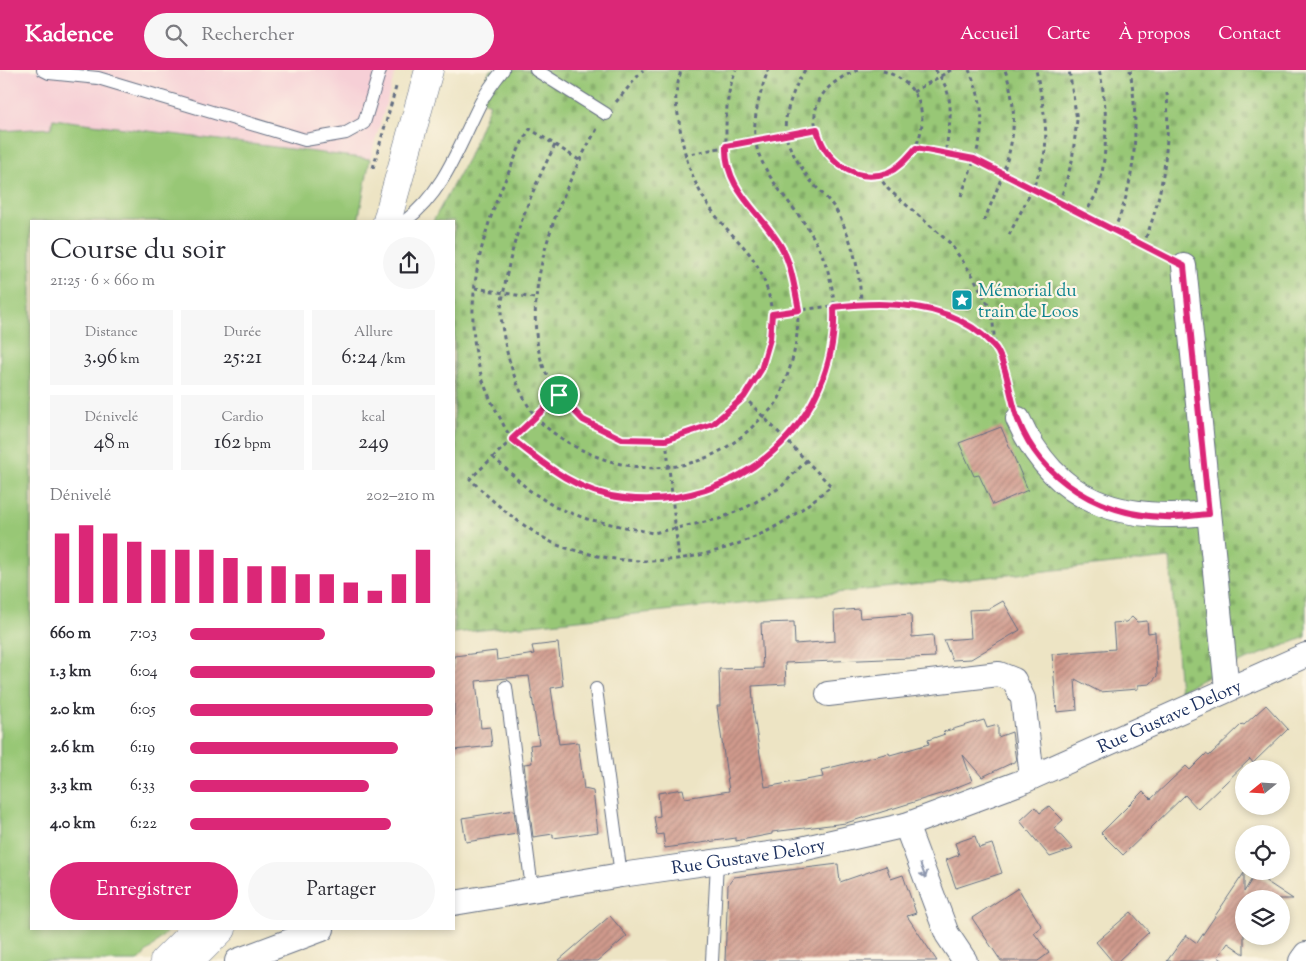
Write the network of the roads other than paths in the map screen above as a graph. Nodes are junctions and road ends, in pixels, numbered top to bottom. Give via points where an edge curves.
1 (43, 70) edge
2 (380, 70) edge
3 (429, 70) edge
4 (503, 70) edge
5 (536, 70) edge
6 (606, 114) road end
7 (387, 220) edge
8 (406, 220) edge
9 (1184, 266) road end
10 (1018, 419) road end
11 (1209, 514) junction
12 (1306, 655) edge
13 (506, 687) dead end
14 (596, 689) dead end
15 (1227, 689) junction
16 (828, 694) dead end
17 (1032, 777) junction
18 (906, 826) junction
19 (716, 862) junction
20 (622, 875) junction
21 (532, 889) junction
22 (455, 903) edge
23 (195, 930) edge
24 (221, 930) edge
25 (319, 930) edge
26 (1306, 954) edge
27 (164, 961) edge
28 (190, 961) edge
29 (237, 961) edge
30 (712, 961) edge
31 (964, 961) edge
32 (1301, 961) edge

1 - 2 lane via 98,78 305,140 346,133 364,123
3 - 7 street
4 - 8 lane via 482,100 451,167 429,199
5 - 6 lane
9 - 11 street
10 - 11 street via 1042,462 1084,497 1148,516
11 - 15 street
12 - 15 street, Rue Gustave Delory
13 - 21 lane
14 - 20 lane
15 - 17 street, Rue Gustave Delory
16 - 17 street via 999,674 1014,680 1023,699
17 - 18 street, Rue Gustave Delory
18 - 19 street, Rue Gustave Delory via 823,846
18 -> 31 street via 947,934
19 - 20 street, Rue Gustave Delory
19 - 30 lane
20 - 21 street, Rue Gustave Delory
21 - 22 street, Rue Gustave Delory
23 - 27 street
24 - 28 street
25 - 29 street
26 - 32 street

